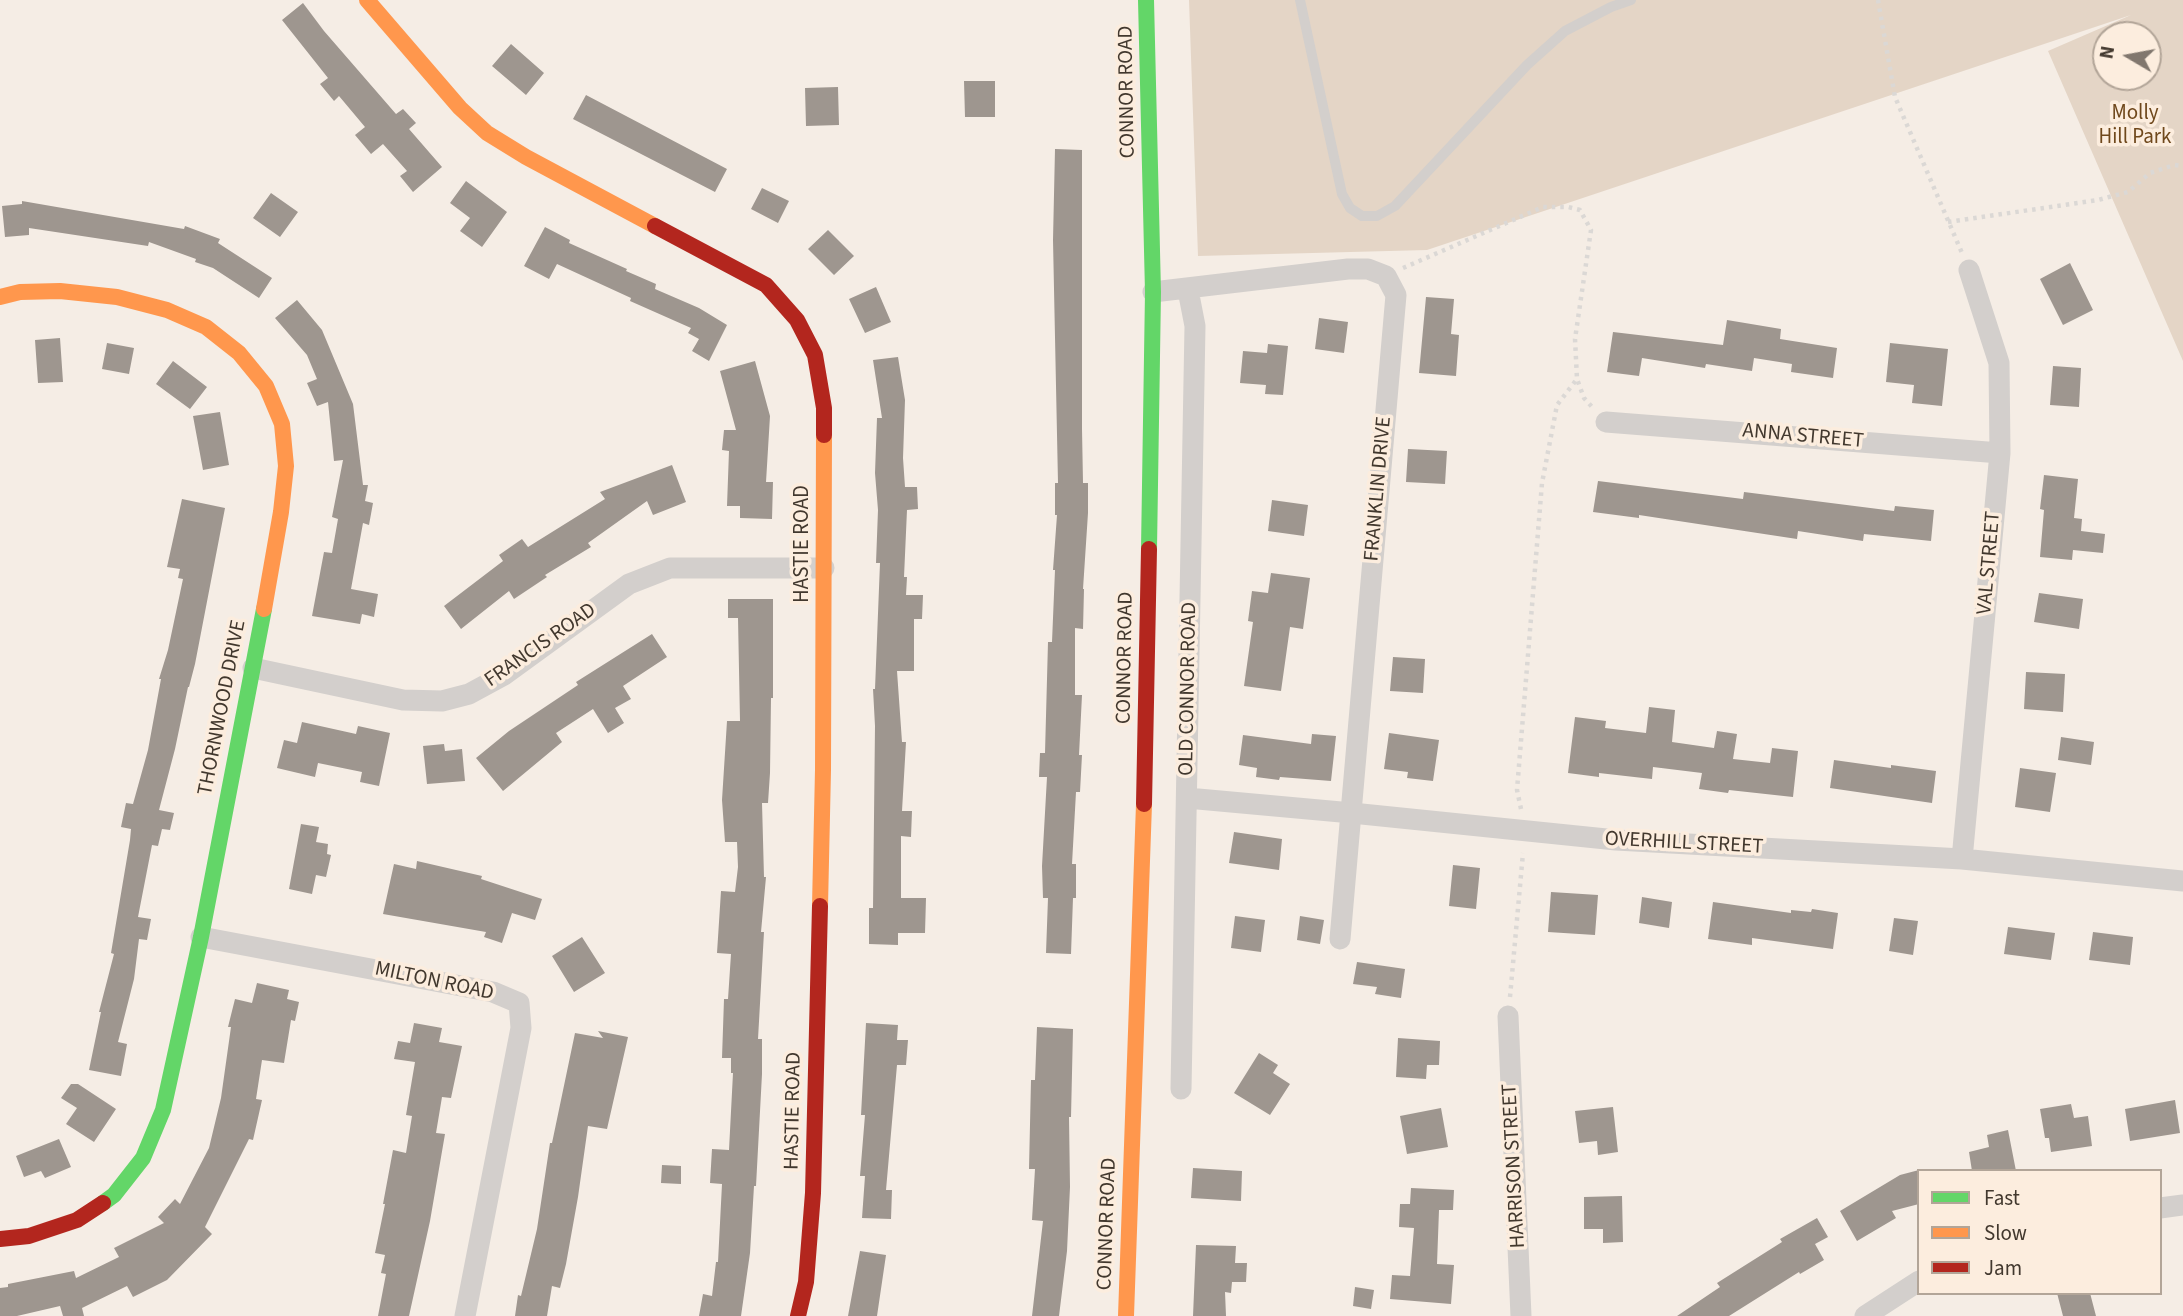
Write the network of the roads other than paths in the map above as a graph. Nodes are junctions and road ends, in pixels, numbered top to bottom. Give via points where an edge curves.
1 (368, 0) edge
2 (1146, 0) edge
3 (1300, 0) edge
4 (1631, 0) edge
5 (1969, 270) road end
6 (1188, 290) junction
7 (1153, 292) junction
8 (0, 297) edge
9 (1606, 422) road end
10 (2000, 453) junction
11 (824, 568) junction
12 (253, 668) junction
13 (1187, 798) junction
14 (1352, 813) junction
15 (1962, 859) junction
16 (2183, 881) edge
17 (201, 937) junction
18 (1340, 939) dead end
19 (1508, 1016) road end
20 (1181, 1089) dead end
21 (2183, 1205) edge
22 (2162, 1208) edge
23 (0, 1239) edge
24 (1917, 1282) edge
25 (465, 1316) edge
26 (798, 1316) edge
27 (1125, 1316) edge
28 (1521, 1316) edge
29 (1865, 1316) edge

1 - 11 street, HASTIE ROAD via 487,133 766,285 797,320 816,355 824,408
2 - 7 street, CONNOR ROAD
3 - 4 lane via 1342,194 1362,216 1377,216 1395,206 1527,65 1565,31
5 - 10 street, VAL STREET via 1999,363
6 - 7 street
6 - 13 street, OLD CONNOR ROAD via 1195,326
6 - 14 street, FRANKLIN DRIVE via 1368,269 1386,276 1396,295
7 - 27 street, CONNOR ROAD via 1145,780
8 - 12 street, THORNWOOD DRIVE via 60,291 117,297 167,310 206,327 239,353 266,386 282,424 286,466
9 - 10 street, ANNA STREET
10 - 15 street, VAL STREET
11 - 12 street, FRANCIS ROAD via 670,568 629,584 504,675 469,694 442,701 403,700
11 - 26 street, HASTIE ROAD via 813,1193 806,1282
12 - 17 street, THORNWOOD DRIVE
13 - 14 street, OVERHILL STREET
13 - 20 street, OLD CONNOR ROAD
14 - 15 street, OVERHILL STREET via 1616,841
14 - 18 street, FRANKLIN DRIVE
15 - 16 street, OVERHILL STREET
17 - 23 street, THORNWOOD DRIVE via 163,1110 143,1158 114,1195 77,1220 29,1236
17 - 25 street, MILTON ROAD via 493,992 519,1003 521,1028
19 - 28 street, HARRISON STREET
21 - 22 street
24 - 29 street

